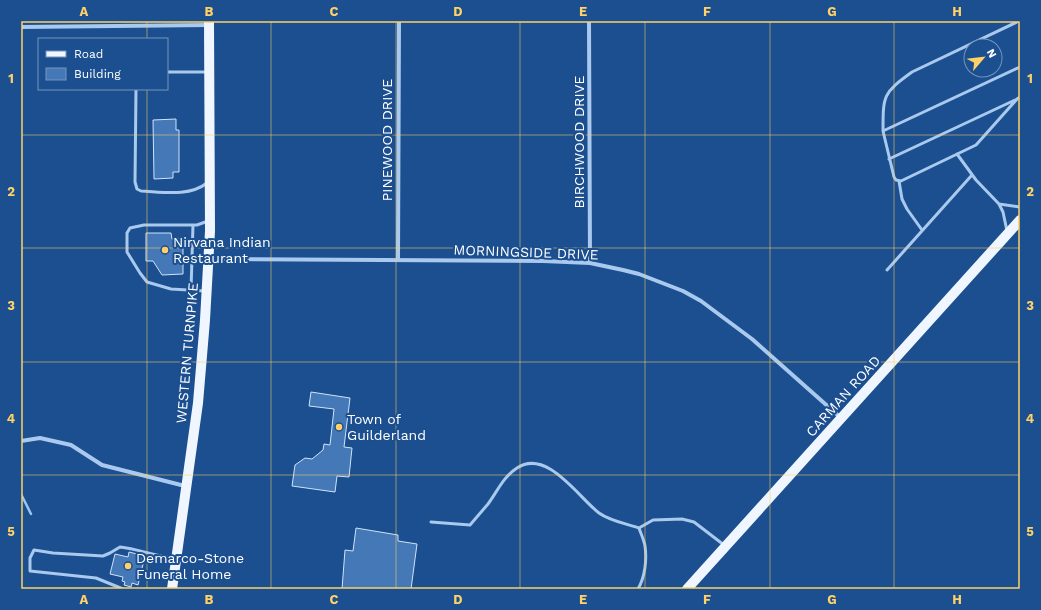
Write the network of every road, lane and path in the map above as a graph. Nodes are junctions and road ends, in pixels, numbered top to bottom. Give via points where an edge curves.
1 (399, 21) edge
2 (589, 21) edge
3 (1018, 21) edge
4 (209, 23) edge
5 (21, 26) edge
6 (1020, 67) edge
7 (168, 72) edge
8 (209, 72) junction
9 (136, 90) edge
10 (1018, 98) edge
11 (883, 131) junction
12 (957, 154) junction
13 (889, 159) junction
14 (972, 175) junction
15 (210, 181) junction
16 (899, 181) junction
17 (999, 204) junction
18 (1020, 207) edge
19 (210, 220) junction
20 (1020, 220) edge
21 (193, 225) junction
22 (922, 230) junction
23 (1007, 234) junction
24 (208, 259) junction
25 (398, 259) junction
26 (590, 263) junction
27 (887, 270) dead end
28 (195, 287) dead end
29 (191, 290) junction
30 (206, 291) junction
31 (842, 418) junction
32 (21, 441) edge
33 (187, 486) junction
34 (431, 522) dead end
35 (639, 528) junction
36 (726, 546) junction
37 (175, 558) junction
38 (123, 589) edge
39 (172, 589) edge
40 (638, 589) edge
41 (687, 589) edge

1 - 25 street, PINEWOOD DRIVE
2 - 26 street, BIRCHWOOD DRIVE
3 - 11 lane via 912,72 896,83 885,96
4 - 5 street
4 - 8 main road, WESTERN TURNPIKE
6 - 11 lane
7 - 8 lane
8 - 15 main road, WESTERN TURNPIKE
9 - 15 lane via 135,182 138,189 142,192 187,192 196,190
10 - 12 lane via 980,142
10 - 13 lane
11 - 13 lane
12 - 14 lane
12 - 16 lane
13 - 16 lane via 894,177
14 - 17 lane
14 - 22 lane
15 - 19 main road, WESTERN TURNPIKE
16 - 22 lane via 902,199
17 - 18 lane
17 - 23 lane
19 - 21 lane
19 - 24 main road, WESTERN TURNPIKE
20 - 23 main road, CARMAN ROAD
21 - 29 lane
21 - 29 lane via 144,225 130,228 127,233 127,252 147,282 171,289
22 - 27 lane
23 - 31 main road, CARMAN ROAD
24 - 25 street, MORNINGSIDE DRIVE
24 - 30 main road, WESTERN TURNPIKE
25 - 26 street, MORNINGSIDE DRIVE
26 - 31 street, MORNINGSIDE DRIVE via 639,274 670,285 701,301 752,339
28 - 29 lane
29 - 30 lane
30 - 33 main road, WESTERN TURNPIKE via 198,404
31 - 36 main road, CARMAN ROAD
32 - 33 street via 40,438 71,445 102,465
33 - 37 main road, WESTERN TURNPIKE
34 - 35 lane via 470,525 499,486 516,469 541,464 562,478 600,514
35 - 36 lane via 653,520 682,519 694,522
35 - 40 lane via 645,544 646,557 642,582
36 - 41 main road, CARMAN ROAD
37 - 38 lane via 120,547 103,556 34,550 30,558 30,571 96,578
37 - 39 main road, WESTERN TURNPIKE

